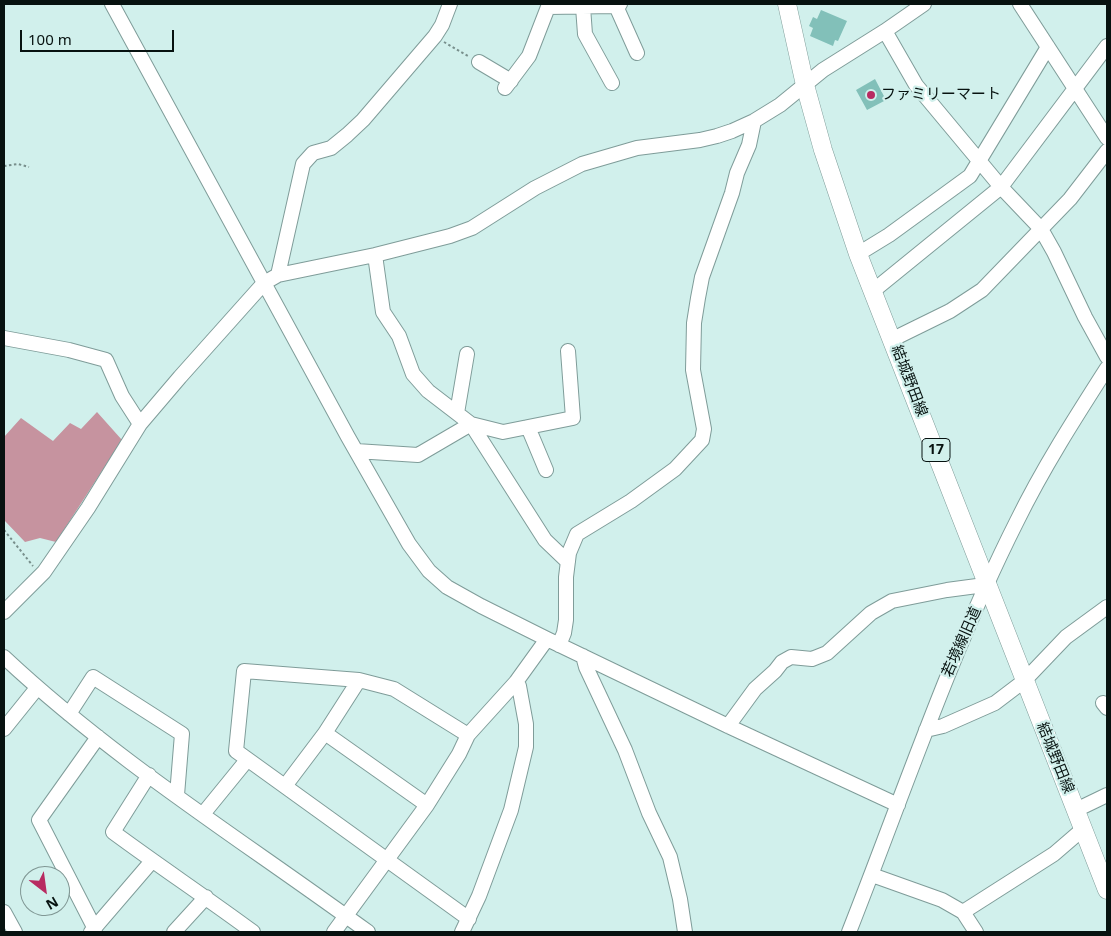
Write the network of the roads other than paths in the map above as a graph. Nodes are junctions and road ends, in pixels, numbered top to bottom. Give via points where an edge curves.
1 (112, 4) edge
2 (450, 4) edge
3 (787, 4) edge
4 (924, 4) edge
5 (1020, 4) edge
6 (618, 5) edge
7 (548, 6) edge
8 (583, 7) junction
9 (886, 31) junction
10 (1107, 46) edge
11 (1048, 47) junction
12 (637, 54) dead end
13 (479, 62) road end
14 (612, 84) dead end
15 (805, 85) junction
16 (1075, 88) junction
17 (754, 121) junction
18 (1107, 138) edge
19 (1107, 151) edge
20 (979, 161) junction
21 (1001, 187) junction
22 (1041, 229) junction
23 (375, 254) junction
24 (858, 254) junction
25 (278, 275) junction
26 (264, 284) junction
27 (873, 291) junction
28 (4, 338) edge
29 (893, 339) junction
30 (568, 351) dead end
31 (467, 354) dead end
32 (1107, 357) edge
33 (1107, 368) edge
34 (456, 413) junction
35 (140, 424) junction
36 (471, 424) junction
37 (528, 427) junction
38 (356, 451) junction
39 (546, 470) dead end
40 (568, 562) junction
41 (982, 585) junction
42 (1107, 607) edge
43 (4, 612) edge
44 (553, 642) junction
45 (4, 656) edge
46 (583, 656) junction
47 (359, 680) junction
48 (1024, 681) junction
49 (516, 682) junction
50 (37, 688) junction
51 (69, 714) junction
52 (728, 726) junction
53 (4, 729) edge
54 (926, 730) junction
55 (325, 732) junction
56 (468, 735) junction
57 (98, 737) junction
58 (247, 760) junction
59 (149, 775) junction
60 (285, 786) junction
61 (177, 795) junction
62 (1107, 795) edge
63 (428, 805) junction
64 (898, 805) junction
65 (1076, 810) junction
66 (203, 814) junction
67 (1084, 829) junction
68 (387, 860) junction
69 (152, 861) junction
70 (872, 875) junction
71 (1107, 890) edge
72 (206, 897) junction
73 (4, 912) edge
74 (963, 912) junction
75 (346, 916) junction
76 (470, 920) junction
77 (93, 931) edge
78 (15, 932) edge
79 (174, 932) edge
80 (253, 932) edge
81 (334, 932) edge
82 (368, 932) edge
83 (462, 932) edge
84 (685, 932) edge
85 (849, 932) edge
86 (976, 932) edge

1 - 26 street
2 - 25 street via 434,36 363,120 331,148 313,153 303,164
3 - 15 main road, 結城野田線 / 17
4 - 9 street
5 - 11 street
6 - 8 street
6 - 12 street
7 - 8 street
7 - 13 street via 529,56 508,84
8 - 14 street via 585,34
9 - 15 street via 822,70
9 - 20 street via 916,85
10 - 16 street
11 - 16 street
11 - 20 street
15 - 17 street
15 - 24 main road, 結城野田線 / 17
16 - 18 street
16 - 21 street
17 - 23 street via 717,136 637,148 582,164 535,188 472,228
17 - 40 street via 749,145 702,277 698,298 693,370 704,429 702,440 675,470 631,502 577,534
19 - 22 street via 1070,199
20 - 21 street
20 - 24 street via 970,176 956,187
21 - 22 street
21 - 27 street
22 - 29 street via 982,290 950,311
22 - 32 street
23 - 25 street
23 - 34 street via 383,312 399,336 413,374 428,391
24 - 27 main road, 結城野田線 / 17
25 - 26 street
26 - 35 street
26 - 38 street
27 - 29 main road, 結城野田線 / 17
28 - 35 street via 106,360 122,396
29 - 41 main road, 結城野田線 / 17
30 - 37 street via 573,418
31 - 34 street
33 - 41 street, 若境線旧道 via 1043,472
34 - 36 street
35 - 43 street via 88,508 41,575
36 - 37 street via 504,432
36 - 38 street via 418,455
36 - 40 street via 545,540
37 - 39 street
38 - 44 street via 409,544 429,571 481,606
40 - 44 street via 564,633
41 - 48 main road, 結城野田線 / 17
41 - 52 street via 892,601 871,614 827,653 812,659 791,657 755,688
41 - 54 street, 若境線旧道
42 - 48 street via 1066,637
44 - 46 street
44 - 49 street
45 - 50 street
46 - 52 street
46 - 84 street via 670,857
47 - 55 street
47 - 56 street via 394,689
47 - 58 street via 244,671 236,751
48 - 54 street via 995,703
48 - 65 main road, 結城野田線 / 17
49 - 56 street
49 - 76 street via 526,724 526,747 510,810
50 - 51 street
50 - 53 street
51 - 57 street
51 - 61 street via 93,677 182,734
52 - 64 street
54 - 64 street, 若境線旧道
55 - 60 street
55 - 63 street
56 - 63 street
57 - 59 street
57 - 77 street via 39,820
58 - 60 street
58 - 66 street
59 - 61 street
59 - 69 street via 113,832
60 - 68 street
61 - 66 street
62 - 65 street
63 - 68 street
64 - 70 street, 若境線旧道
65 - 67 main road, 結城野田線 / 17
66 - 75 street
67 - 71 main road, 結城野田線 / 17
67 - 74 street via 1054,854
68 - 75 street
68 - 76 street
69 - 72 street
69 - 77 street
70 - 74 street via 942,900
70 - 85 street, 若境線旧道
72 - 79 street
72 - 80 street
73 - 78 street
74 - 86 street
75 - 81 street
75 - 82 street
76 - 83 street

